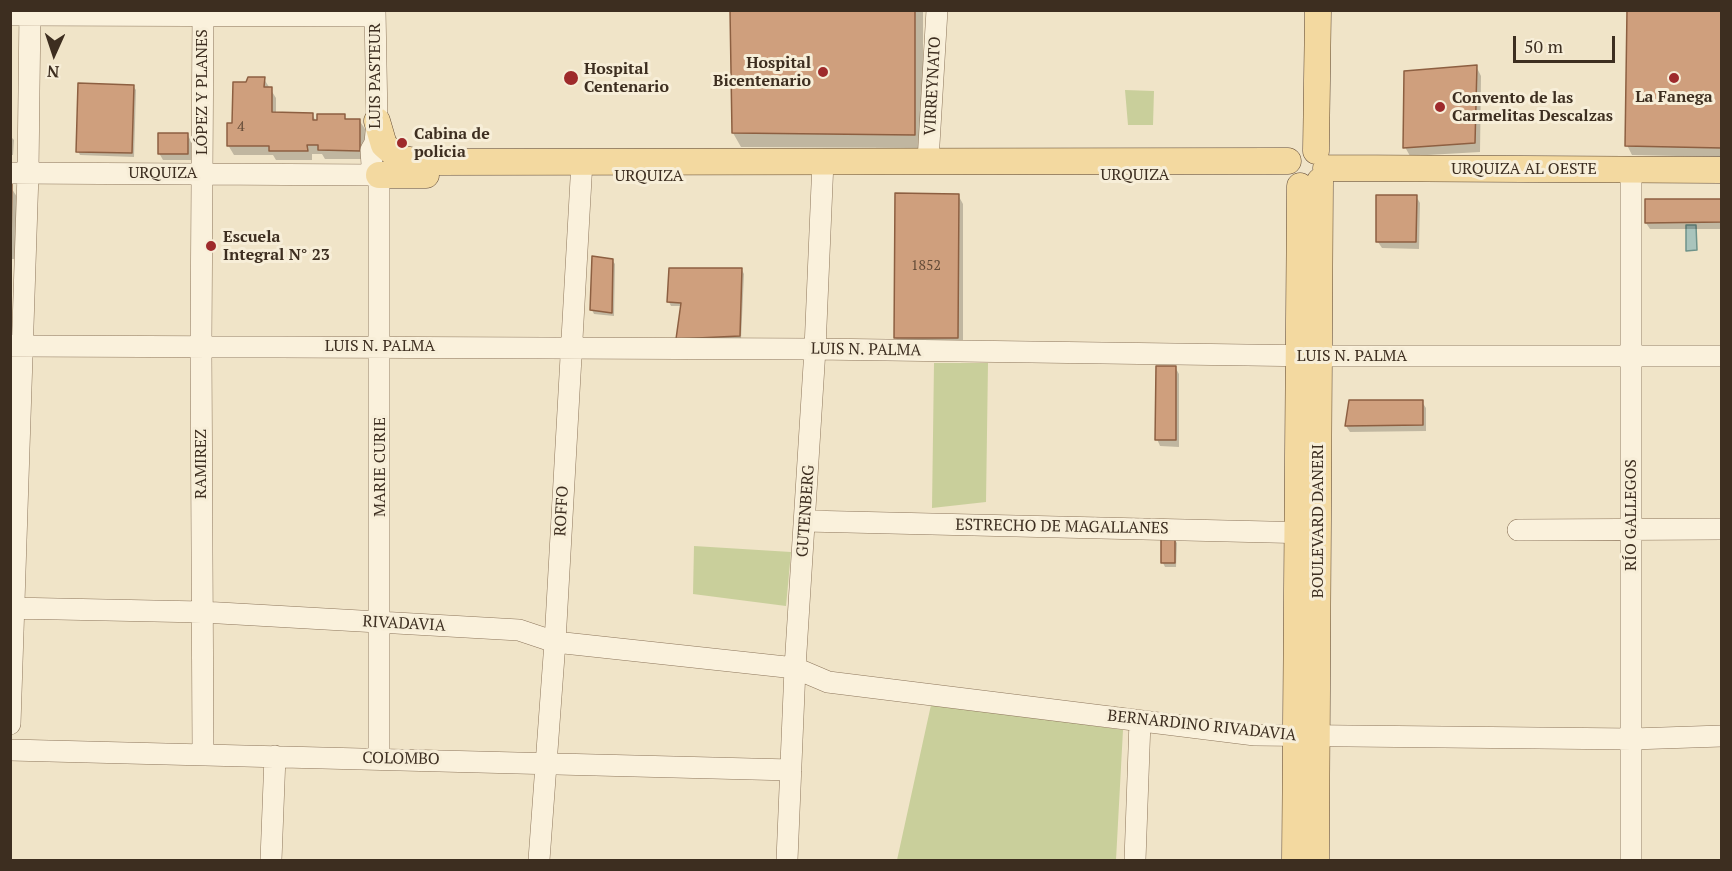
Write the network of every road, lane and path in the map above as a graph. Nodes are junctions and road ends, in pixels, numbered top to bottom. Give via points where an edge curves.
1 (937, 10) edge
2 (1301, 10) edge
3 (1318, 10) edge
4 (203, 13) edge
5 (375, 13) edge
6 (23, 14) edge
7 (377, 121) junction
8 (928, 161) junction
9 (1306, 167) junction
10 (581, 169) junction
11 (823, 169) junction
12 (1631, 170) junction
13 (1722, 170) edge
14 (20, 173) edge
15 (201, 174) junction
16 (379, 174) junction
17 (16, 346) edge
18 (201, 346) junction
19 (380, 346) junction
20 (572, 347) junction
21 (815, 349) junction
22 (1309, 356) junction
23 (1631, 356) junction
24 (1722, 356) edge
25 (805, 521) junction
26 (1631, 529) junction
27 (1722, 529) edge
28 (1518, 530) dead end
29 (1308, 533) junction
30 (12, 608) edge
31 (202, 612) junction
32 (379, 622) junction
33 (555, 642) junction
34 (795, 668) junction
35 (1140, 721) junction
36 (10, 724) edge
37 (1722, 736) edge
38 (1306, 737) junction
39 (1632, 739) junction
40 (10, 750) edge
41 (203, 754) junction
42 (274, 756) junction
43 (379, 759) junction
44 (544, 762) junction
45 (791, 770) junction
46 (271, 861) edge
47 (539, 861) edge
48 (787, 861) edge
49 (1135, 861) edge
50 (1295, 861) edge
51 (1316, 861) edge
52 (1631, 861) edge

1 - 8 street, VIRREYNATO
2 - 9 main road
3 - 9 main road
4 - 5 street
4 - 6 street
4 - 15 street, LÓPEZ Y PLANES
5 - 7 street, LUIS PASTEUR
6 - 14 street
7 - 10 main road, URQUIZA via 384,145 399,158
7 - 16 street, LUIS PASTEUR via 370,150 372,165
8 - 9 main road, URQUIZA
8 - 11 main road, URQUIZA
9 - 11 main road, URQUIZA
9 - 12 main road, URQUIZA AL OESTE
9 - 22 main road, BOULEVARD DANERI
10 - 11 main road, URQUIZA
10 - 16 main road, URQUIZA
10 - 20 street, ROFFO
11 - 21 street, GUTENBERG
12 - 13 main road, URQUIZA AL OESTE
12 - 23 street, RÍO GALLEGOS
14 - 15 street, URQUIZA
14 - 17 street
15 - 16 street, URQUIZA
15 - 18 street, RAMIREZ
16 - 19 street, MARIE CURIE
17 - 18 street, LUIS N. PALMA
17 - 30 street
18 - 19 street, LUIS N. PALMA
18 - 31 street, RAMIREZ
19 - 20 street, LUIS N. PALMA
19 - 32 street, MARIE CURIE
20 - 21 street, LUIS N. PALMA
20 - 33 street, ROFFO
21 - 22 street, LUIS N. PALMA
21 - 25 street, GUTENBERG
22 - 23 street, LUIS N. PALMA
22 - 29 main road, BOULEVARD DANERI
23 - 24 street, LUIS N. PALMA
23 - 26 street, RÍO GALLEGOS
25 - 29 street, ESTRECHO DE MAGALLANES
25 - 34 street, GUTENBERG
26 - 27 street
26 - 28 street
26 - 39 street, RÍO GALLEGOS
29 - 38 main road, BOULEVARD DANERI
30 - 31 street, RIVADAVIA
30 - 36 street
31 - 32 street, RIVADAVIA
31 - 41 street, RAMIREZ
32 - 33 street, RIVADAVIA via 519,630
32 - 43 street, MARIE CURIE
33 - 34 street, RIVADAVIA
33 - 44 street, ROFFO
34 - 35 street, BERNARDINO RIVADAVIA via 828,682
34 - 45 street, GUTENBERG
35 - 38 street, BERNARDINO RIVADAVIA
35 - 49 street
37 - 39 street, BERNARDINO RIVADAVIA
38 - 39 street, BERNARDINO RIVADAVIA
38 - 50 main road, BOULEVARD DANERI
38 - 51 main road, BOULEVARD DANERI
39 - 52 street, RÍO GALLEGOS
40 - 41 street, COLOMBO
41 - 42 street, COLOMBO
42 - 43 street, COLOMBO
42 - 46 street
43 - 44 street, COLOMBO
44 - 45 street, COLOMBO
44 - 47 street, ROFFO
45 - 48 street, GUTENBERG

